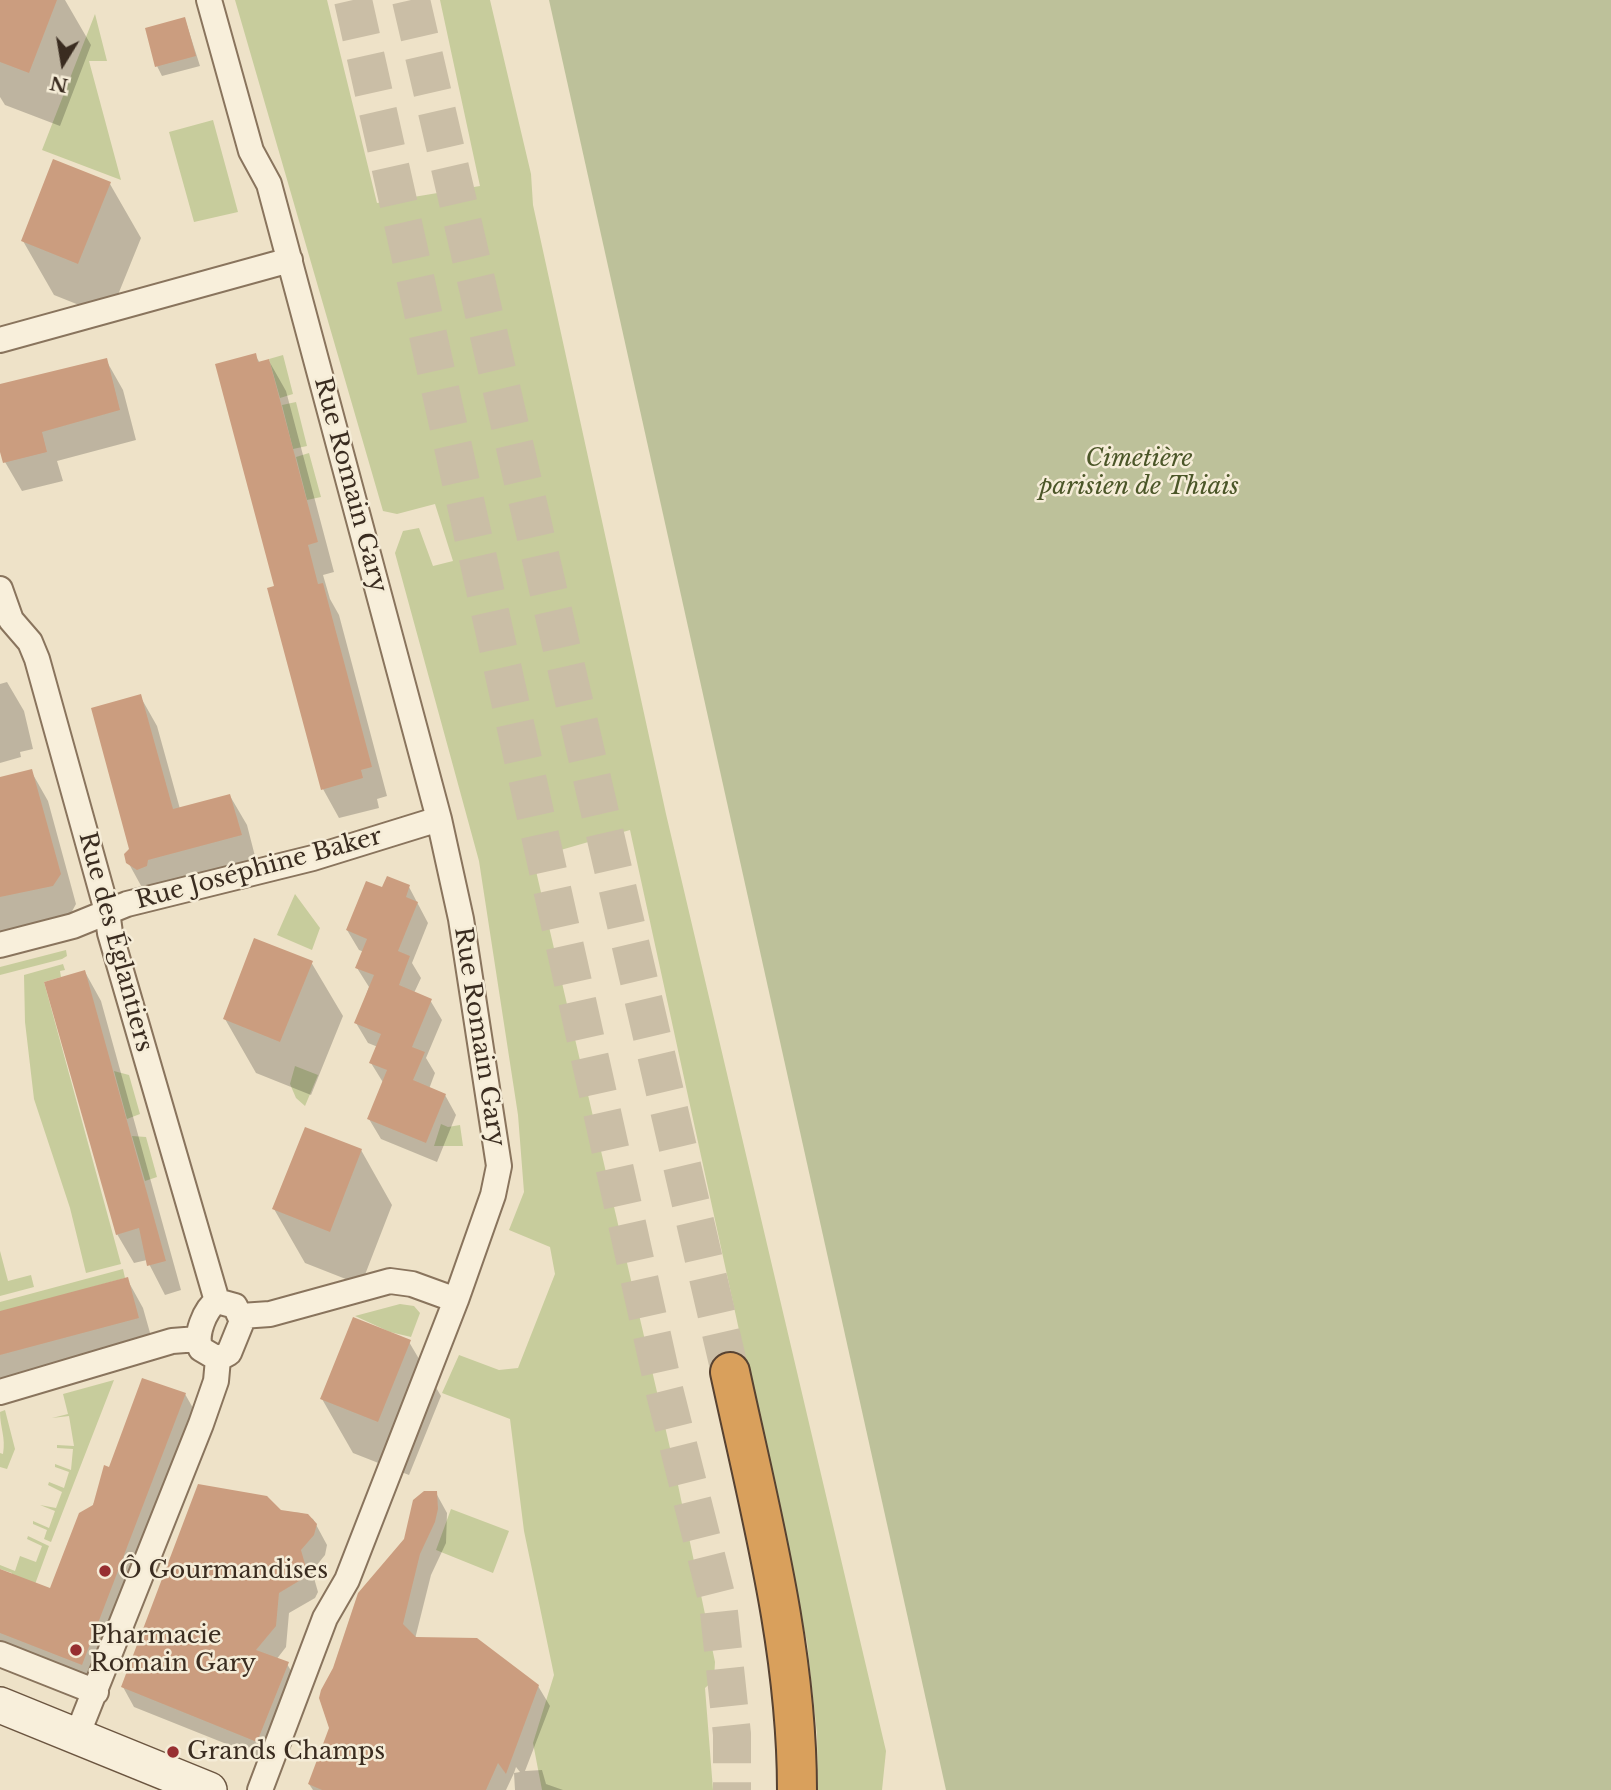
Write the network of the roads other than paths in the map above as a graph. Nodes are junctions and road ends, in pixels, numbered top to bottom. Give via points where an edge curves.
1 (209, 0) edge
2 (290, 260) junction
3 (0, 340) edge
4 (0, 589) edge
5 (6, 623) edge
6 (439, 819) junction
7 (107, 911) junction
8 (0, 945) edge
9 (456, 1300) junction
10 (216, 1301) junction
11 (241, 1316) junction
12 (198, 1339) junction
13 (218, 1359) junction
14 (730, 1372) tunnel mouth
15 (0, 1392) edge
16 (0, 1654) edge
17 (96, 1692) junction
18 (0, 1705) edge
19 (76, 1738) junction
20 (209, 1790) edge
21 (260, 1790) edge
22 (797, 1790) edge

1 - 2 street, Rue Romain Gary via 251,151 269,184
2 - 3 street
2 - 6 street, Rue Romain Gary
4 - 5 street, Rue des Églantiers
5 - 7 street, Rue des Églantiers via 30,642 37,660
6 - 7 street, Rue Joséphine Baker via 313,858
6 - 9 street, Rue Romain Gary via 461,919 499,1166
7 - 8 street, Rue Joséphine Baker via 73,926
7 - 10 street, Rue des Églantiers
9 - 11 street via 400,1281 270,1314
9 - 21 street, Rue Romain Gary
10 - 11 street via 235,1307
10 - 12 street
11 - 13 street via 232,1347
12 - 13 street via 201,1349
12 - 15 street via 172,1341
13 - 17 street via 216,1381 201,1424
14 - 22 highway via 783,1613 797,1733
16 - 17 street
17 - 19 street
18 - 19 main road
19 - 20 main road

